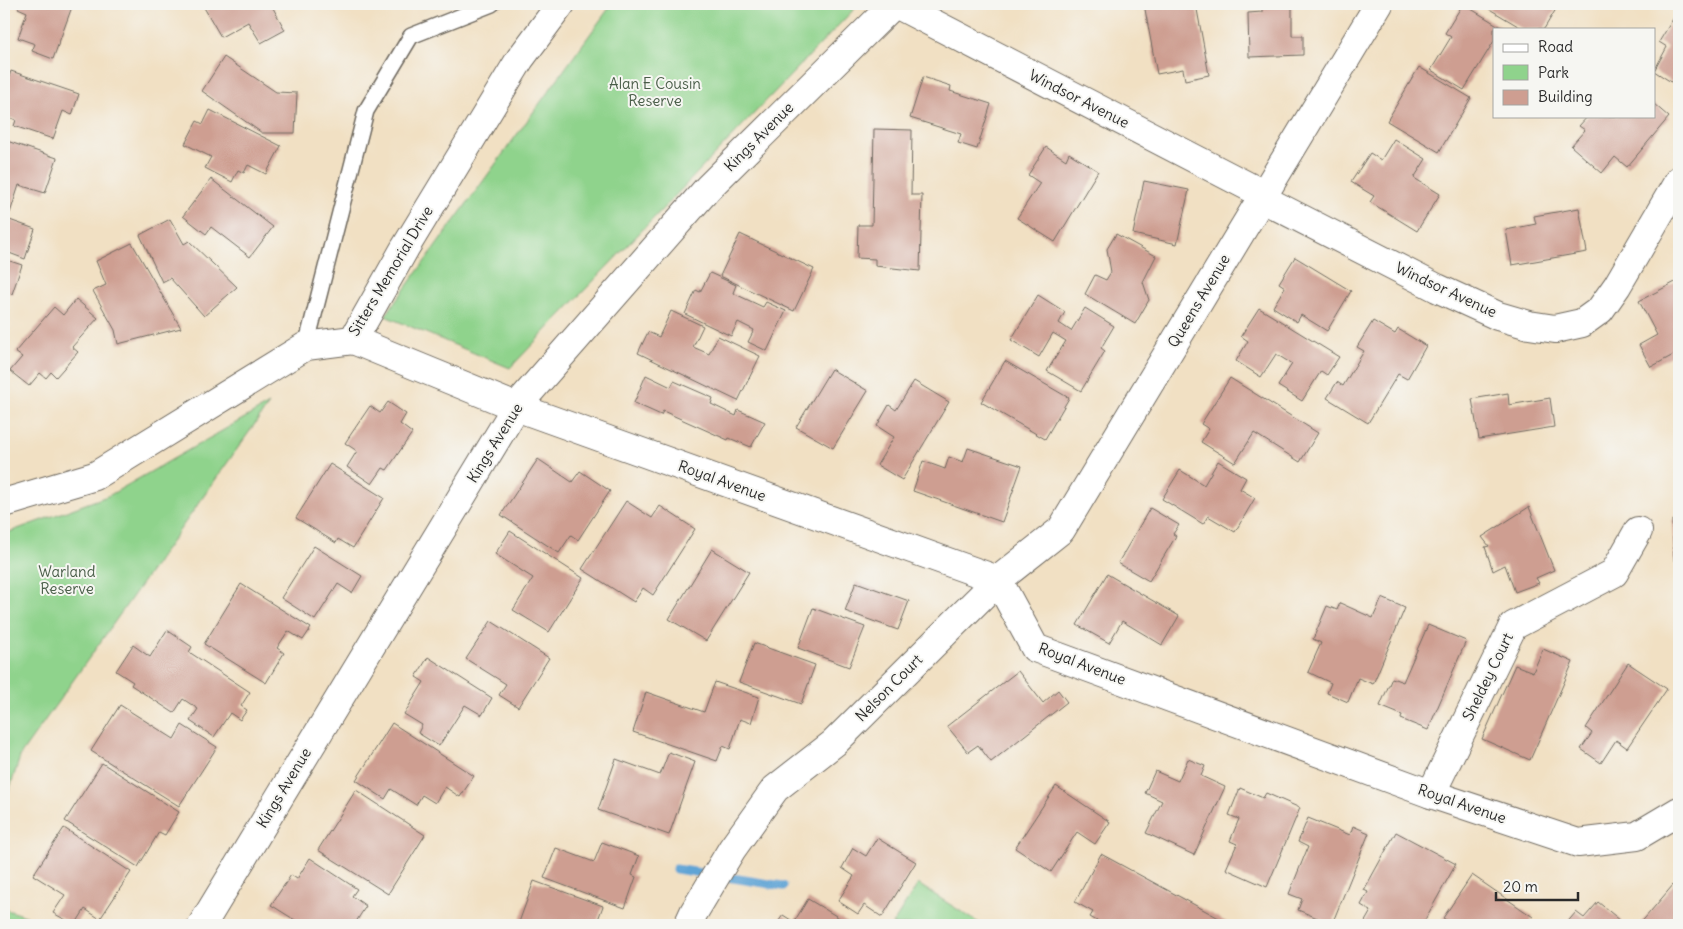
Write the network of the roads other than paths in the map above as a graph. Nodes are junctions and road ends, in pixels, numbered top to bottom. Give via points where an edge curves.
1 (492, 4) edge
2 (895, 4) edge
3 (1379, 4) edge
4 (553, 5) edge
5 (1679, 180) edge
6 (1262, 196) junction
7 (353, 340) junction
8 (306, 346) junction
9 (516, 407) junction
10 (4, 503) edge
11 (1638, 530) dead end
12 (998, 580) junction
13 (1431, 794) junction
14 (1679, 811) edge
15 (202, 925) edge
16 (688, 925) edge

1 - 8 lane via 411,36 366,111
2 - 6 street, Windsor Avenue
2 - 9 street, Kings Avenue via 708,188
3 - 6 street, Queens Avenue
4 - 7 street, Sitters Memorial Drive via 405,248
5 - 6 street, Windsor Avenue via 1600,310 1582,323 1555,329 1529,325 1490,312 1437,288
6 - 12 street, Queens Avenue via 1061,530
7 - 8 street, Sitters Memorial Drive
7 - 9 street, Royal Avenue
8 - 10 street, Sitters Memorial Drive via 95,476
9 - 12 street, Royal Avenue
9 - 15 street, Kings Avenue
11 - 13 street, Sheldey Court via 1614,573 1513,626
12 - 13 street, Royal Avenue via 1035,648
12 - 16 street, Nelson Court via 834,743 775,789 726,858
13 - 14 street, Royal Avenue via 1578,843 1637,836

